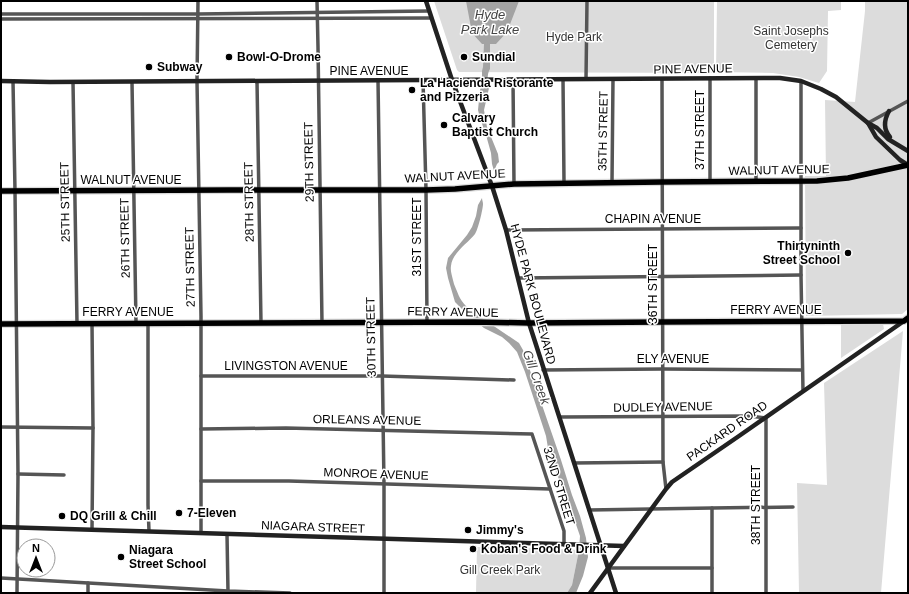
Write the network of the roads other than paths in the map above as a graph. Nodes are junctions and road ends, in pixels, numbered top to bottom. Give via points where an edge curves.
1 (198, 1) edge
2 (317, 1) edge
3 (426, 1) edge
4 (587, 1) edge
5 (429, 11) junction
6 (317, 13) junction
7 (1, 14) edge
8 (198, 14) junction
9 (198, 18) junction
10 (317, 18) junction
11 (431, 18) junction
12 (1, 19) edge
13 (710, 78) junction
14 (756, 78) junction
15 (563, 79) junction
16 (586, 79) junction
17 (614, 79) junction
18 (662, 79) junction
19 (378, 80) junction
20 (423, 80) junction
21 (452, 80) junction
22 (513, 80) junction
23 (1, 81) edge
24 (13, 81) junction
25 (197, 81) junction
26 (257, 81) junction
27 (318, 81) junction
28 (801, 81) junction
29 (73, 82) junction
30 (132, 82) junction
31 (908, 101) edge
32 (889, 111) junction
33 (868, 123) junction
34 (898, 146) junction
35 (908, 151) edge
36 (908, 165) edge
37 (710, 181) junction
38 (756, 181) junction
39 (564, 182) junction
40 (612, 182) junction
41 (662, 182) junction
42 (801, 182) junction
43 (514, 184) junction
44 (492, 186) junction
45 (198, 190) junction
46 (259, 190) junction
47 (320, 190) junction
48 (379, 190) junction
49 (426, 190) junction
50 (1, 191) edge
51 (16, 191) junction
52 (75, 191) junction
53 (134, 191) junction
54 (801, 228) junction
55 (663, 229) junction
56 (506, 230) junction
57 (801, 275) junction
58 (663, 276) junction
59 (518, 278) junction
60 (906, 320) edge
61 (802, 321) junction
62 (381, 322) junction
63 (427, 322) junction
64 (663, 322) junction
65 (16, 323) junction
66 (77, 323) junction
67 (92, 323) junction
68 (136, 323) junction
69 (148, 323) junction
70 (200, 323) junction
71 (261, 323) junction
72 (322, 323) junction
73 (1, 324) edge
74 (529, 324) junction
75 (663, 369) junction
76 (543, 370) junction
77 (802, 370) junction
78 (201, 376) junction
79 (382, 376) junction
80 (514, 380) dead end
81 (803, 391) junction
82 (560, 417) junction
83 (664, 417) junction
84 (766, 418) junction
85 (1, 427) edge
86 (18, 427) junction
87 (93, 428) junction
88 (200, 429) junction
89 (383, 430) junction
90 (532, 434) joint
91 (664, 462) junction
92 (574, 463) junction
93 (18, 474) junction
94 (64, 474) dead end
95 (201, 481) junction
96 (384, 484) junction
97 (550, 489) junction
98 (666, 489) junction
99 (766, 507) junction
100 (793, 507) dead end
101 (652, 508) junction
102 (712, 508) junction
103 (589, 510) junction
104 (1, 527) edge
105 (17, 527) junction
106 (92, 530) junction
107 (149, 531) junction
108 (201, 533) junction
109 (227, 534) junction
110 (384, 539) junction
111 (564, 545) junction
112 (600, 546) junction
113 (624, 546) junction
114 (608, 568) junction
115 (712, 568) junction
116 (1, 578) edge
117 (17, 579) junction
118 (88, 583) junction
119 (228, 592) edge
120 (17, 593) edge
121 (88, 593) edge
122 (290, 593) edge
123 (384, 593) edge
124 (590, 593) edge
125 (616, 593) edge
126 (712, 593) edge
127 (766, 593) edge

1 - 8 street, 27TH STREET
2 - 6 street, 29TH STREET
3 - 5 main road, HYDE PARK BOULEVARD
4 - 16 street
5 - 6 street
5 - 11 main road, HYDE PARK BOULEVARD
6 - 8 street
6 - 10 street, 29TH STREET
7 - 8 street
8 - 9 street, 27TH STREET
9 - 10 street
9 - 12 street
9 - 25 street, 27TH STREET
10 - 11 street
10 - 27 street, 29TH STREET
11 - 21 main road, HYDE PARK BOULEVARD
13 - 14 main road, PINE AVENUE
13 - 18 main road, PINE AVENUE
13 - 37 street, 37TH STREET
14 - 28 main road, PINE AVENUE
14 - 38 street
15 - 16 main road, PINE AVENUE
15 - 22 main road, PINE AVENUE
15 - 39 street
16 - 17 main road, PINE AVENUE
17 - 18 main road, PINE AVENUE
17 - 40 street, 35TH STREET
18 - 41 street, 36TH STREET
19 - 20 main road, PINE AVENUE
19 - 27 main road, PINE AVENUE
19 - 48 street, 30TH STREET
20 - 21 main road, PINE AVENUE
20 - 49 street, 31ST STREET
21 - 22 main road, PINE AVENUE
21 - 44 main road, HYDE PARK BOULEVARD
22 - 43 street
23 - 24 main road, PINE AVENUE
24 - 29 main road, PINE AVENUE
24 - 51 street
25 - 26 main road, PINE AVENUE
25 - 30 main road, PINE AVENUE
25 - 45 street, 27TH STREET
26 - 27 main road, PINE AVENUE
26 - 46 street, 28TH STREET
27 - 47 street, 29TH STREET
28 - 33 main road, PINE AVENUE via 836,97
28 - 42 street
29 - 30 main road, PINE AVENUE
29 - 52 street, 25TH STREET
30 - 53 street, 26TH STREET
31 - 32 street
32 - 33 street
32 - 34 main road via 885,130
33 - 34 main road, PINE AVENUE
33 - 36 main road via 876,137
34 - 35 main road
36 - 42 main road, WALNUT AVENUE via 836,180
37 - 38 main road, WALNUT AVENUE
37 - 41 main road, WALNUT AVENUE
38 - 42 main road, WALNUT AVENUE
39 - 40 main road, WALNUT AVENUE
39 - 43 main road, WALNUT AVENUE
40 - 41 main road, WALNUT AVENUE
41 - 55 street, 36TH STREET
42 - 54 street
43 - 44 main road, WALNUT AVENUE
44 - 49 main road, WALNUT AVENUE
44 - 56 main road, HYDE PARK BOULEVARD
45 - 46 main road, WALNUT AVENUE
45 - 53 main road, WALNUT AVENUE
45 - 70 street, 27TH STREET
46 - 47 main road, WALNUT AVENUE
46 - 71 street, 28TH STREET
47 - 48 main road, WALNUT AVENUE
47 - 72 street, 29TH STREET
48 - 49 main road, WALNUT AVENUE
48 - 62 street, 30TH STREET
49 - 63 street, 31ST STREET
50 - 51 main road, WALNUT AVENUE
51 - 52 main road, WALNUT AVENUE
51 - 65 street
52 - 53 main road, WALNUT AVENUE
52 - 66 street, 25TH STREET
53 - 68 street, 26TH STREET
54 - 55 street, CHAPIN AVENUE
54 - 57 street
55 - 56 street, CHAPIN AVENUE
55 - 58 street, 36TH STREET
56 - 59 main road, HYDE PARK BOULEVARD
57 - 58 street
57 - 61 street
58 - 59 street
58 - 64 street, 36TH STREET
59 - 74 main road, HYDE PARK BOULEVARD
60 - 61 main road, FERRY AVENUE
60 - 81 main road, PACKARD ROAD
61 - 64 main road, FERRY AVENUE
61 - 77 street
62 - 63 main road, FERRY AVENUE
62 - 72 main road, FERRY AVENUE
62 - 79 street, 30TH STREET
63 - 74 main road, FERRY AVENUE
64 - 74 main road, FERRY AVENUE
64 - 75 street, 36TH STREET
65 - 66 main road, FERRY AVENUE
65 - 73 main road, FERRY AVENUE
65 - 86 street
66 - 67 main road, FERRY AVENUE
67 - 68 main road, FERRY AVENUE
67 - 87 street
68 - 69 main road, FERRY AVENUE
69 - 70 main road, FERRY AVENUE
69 - 107 street
70 - 71 main road, FERRY AVENUE
70 - 78 street, 27TH STREET
71 - 72 main road, FERRY AVENUE
74 - 76 main road, HYDE PARK BOULEVARD
75 - 76 street, ELY AVENUE
75 - 77 street, ELY AVENUE
75 - 83 street, 36TH STREET
76 - 82 main road, HYDE PARK BOULEVARD
77 - 81 street
78 - 79 street, LIVINGSTON AVENUE
78 - 88 street, 27TH STREET
79 - 80 street, LIVINGSTON AVENUE
79 - 89 street, 30TH STREET
81 - 84 main road, PACKARD ROAD
82 - 83 street, DUDLEY AVENUE
82 - 92 main road, HYDE PARK BOULEVARD
83 - 84 street, DUDLEY AVENUE
83 - 91 street, 36TH STREET
84 - 98 main road, PACKARD ROAD via 672,482
84 - 99 street, 38TH STREET
85 - 86 street
86 - 87 street
86 - 93 street
87 - 106 street
88 - 89 street, ORLEANS AVENUE
88 - 95 street, 27TH STREET
89 - 90 street, ORLEANS AVENUE
89 - 96 street, 30TH STREET
90 - 97 street, 32ND STREET
91 - 92 street
91 - 98 street, 36TH STREET
92 - 103 main road, HYDE PARK BOULEVARD
93 - 94 street
93 - 105 street
95 - 96 street, MONROE AVENUE
95 - 108 street, 27TH STREET
96 - 97 street, MONROE AVENUE
96 - 110 street, 30TH STREET
97 - 111 street, 32ND STREET via 564,531
98 - 101 main road, PACKARD ROAD
99 - 100 street
99 - 102 street
99 - 127 street, 38TH STREET
101 - 102 street
101 - 103 street
101 - 113 main road, PACKARD ROAD
102 - 115 street
103 - 112 main road, HYDE PARK BOULEVARD
104 - 105 main road, NIAGARA STREET
105 - 106 main road, NIAGARA STREET
105 - 117 street
106 - 107 main road, NIAGARA STREET
107 - 108 main road, NIAGARA STREET
108 - 109 main road, NIAGARA STREET
109 - 110 main road, NIAGARA STREET
109 - 119 street
110 - 111 main road, NIAGARA STREET
110 - 123 street, 30TH STREET
111 - 112 main road, NIAGARA STREET
112 - 113 main road, NIAGARA STREET
112 - 114 main road, HYDE PARK BOULEVARD
113 - 114 main road, PACKARD ROAD
114 - 115 street
114 - 124 main road, PACKARD ROAD
114 - 125 main road, HYDE PARK BOULEVARD
115 - 126 street
116 - 117 street
117 - 118 street
117 - 120 street
118 - 119 street
118 - 121 street
119 - 122 street

